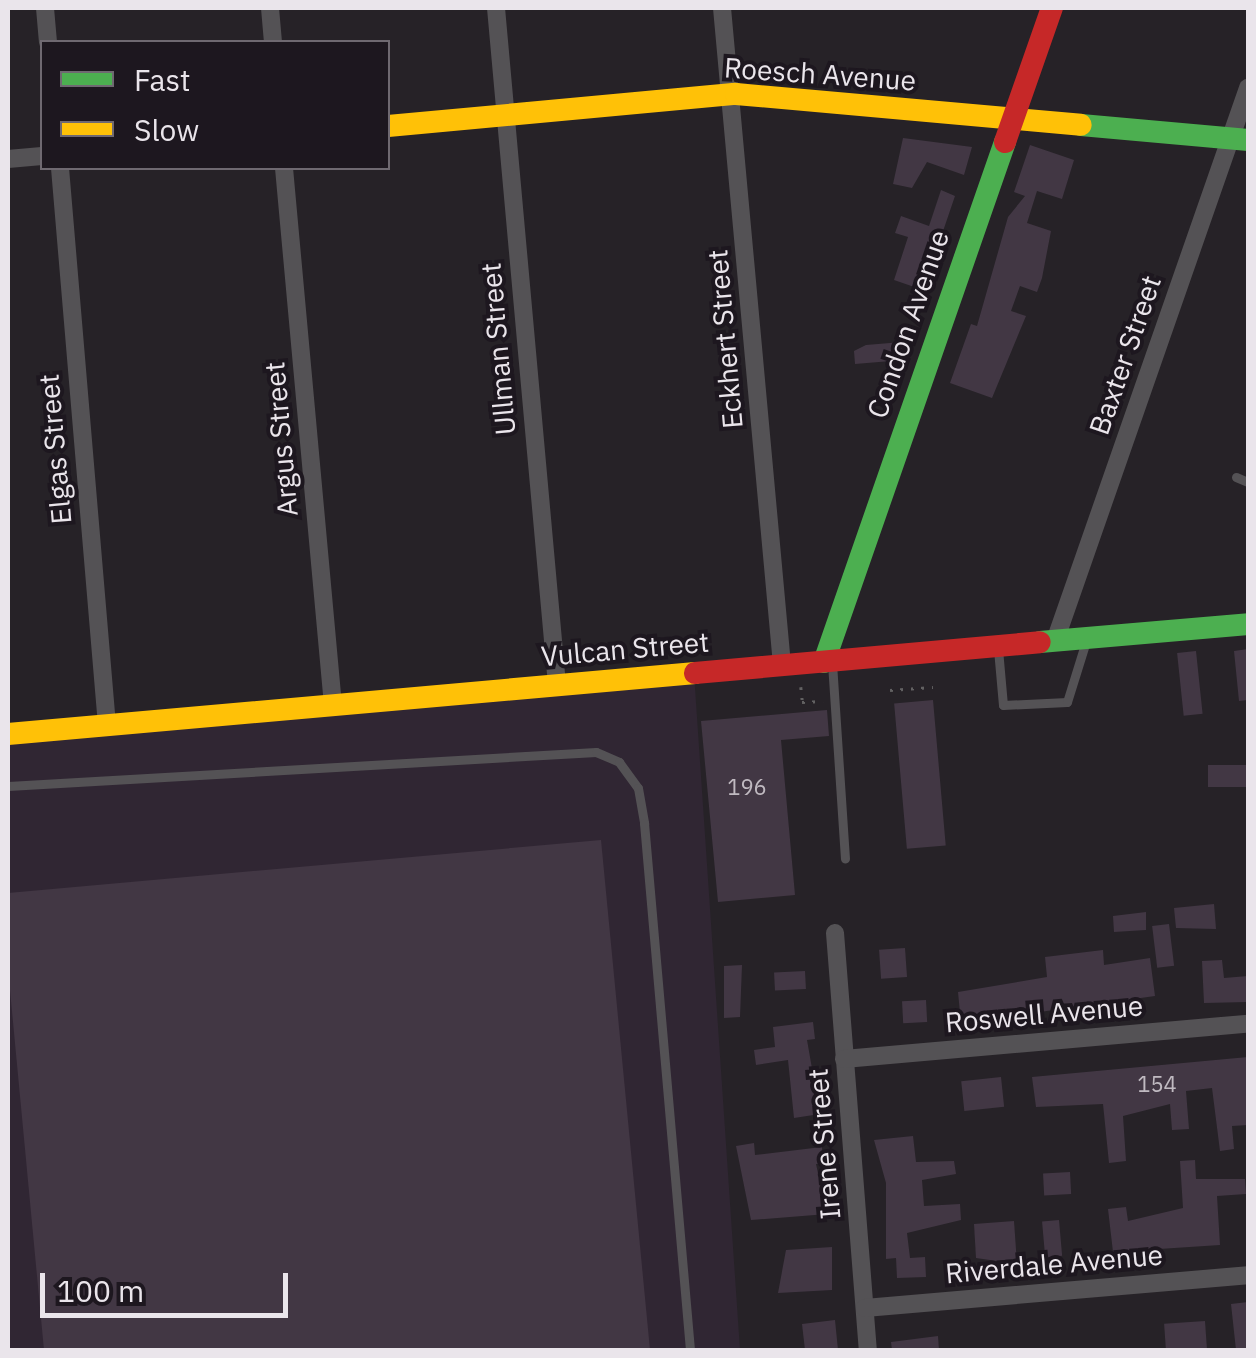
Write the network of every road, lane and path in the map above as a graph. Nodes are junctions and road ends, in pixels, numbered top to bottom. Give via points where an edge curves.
1 (45, 8) edge
2 (270, 8) edge
3 (496, 8) edge
4 (722, 8) edge
5 (1052, 8) edge
6 (48, 40) edge
7 (273, 40) edge
8 (1248, 88) edge
9 (730, 94) junction
10 (506, 116) junction
11 (1012, 119) junction
12 (390, 126) edge
13 (1239, 140) edge
14 (40, 156) edge
15 (8, 159) edge
16 (60, 170) edge
17 (284, 170) edge
18 (1236, 478) dead end
19 (1248, 482) edge
20 (1248, 624) edge
21 (1087, 638) junction
22 (1055, 641) junction
23 (998, 646) junction
24 (828, 661) junction
25 (782, 665) junction
26 (910, 669) dead end
27 (800, 680) dead end
28 (557, 685) junction
29 (933, 687) dead end
30 (890, 690) dead end
31 (912, 690) junction
32 (828, 700) dead end
33 (333, 705) junction
34 (107, 725) junction
35 (8, 734) edge
36 (8, 786) edge
37 (845, 859) dead end
38 (834, 933) dead end
39 (1248, 1024) edge
40 (844, 1060) junction
41 (1248, 1275) edge
42 (864, 1308) junction
43 (690, 1350) edge
44 (868, 1350) edge

1 - 6 street
2 - 7 street
3 - 10 street, Ullman Street
4 - 9 street, Eckhert Street
5 - 11 street, Condon Avenue
8 - 13 street, Baxter Street
9 - 10 street, Roesch Avenue
9 - 11 street, Roesch Avenue
9 - 25 street, Eckhert Street
10 - 12 street, Roesch Avenue
10 - 28 street, Ullman Street
11 - 13 street, Roesch Avenue
11 - 24 street, Condon Avenue
13 - 22 street, Baxter Street
14 - 15 street
16 - 34 street, Elgas Street
17 - 33 street, Argus Street
18 - 19 lane
20 - 21 street, Vulcan Street
21 - 22 street, Vulcan Street
21 - 23 lane via 1067,702 1003,706
22 - 23 street, Vulcan Street
23 - 24 street, Vulcan Street
24 - 25 street, Vulcan Street
24 - 37 lane
25 - 28 street, Vulcan Street
26 - 31 path
27 - 32 path via 803,704
28 - 33 street, Vulcan Street
29 - 31 path
30 - 31 path
33 - 34 street, Vulcan Street
34 - 35 street, Vulcan Street
36 - 43 lane via 596,752 619,762 638,788 644,823
38 - 40 street, Irene Street
39 - 40 street, Roswell Avenue
40 - 42 street, Irene Street
41 - 42 street, Riverdale Avenue
42 - 44 street, Irene Street

